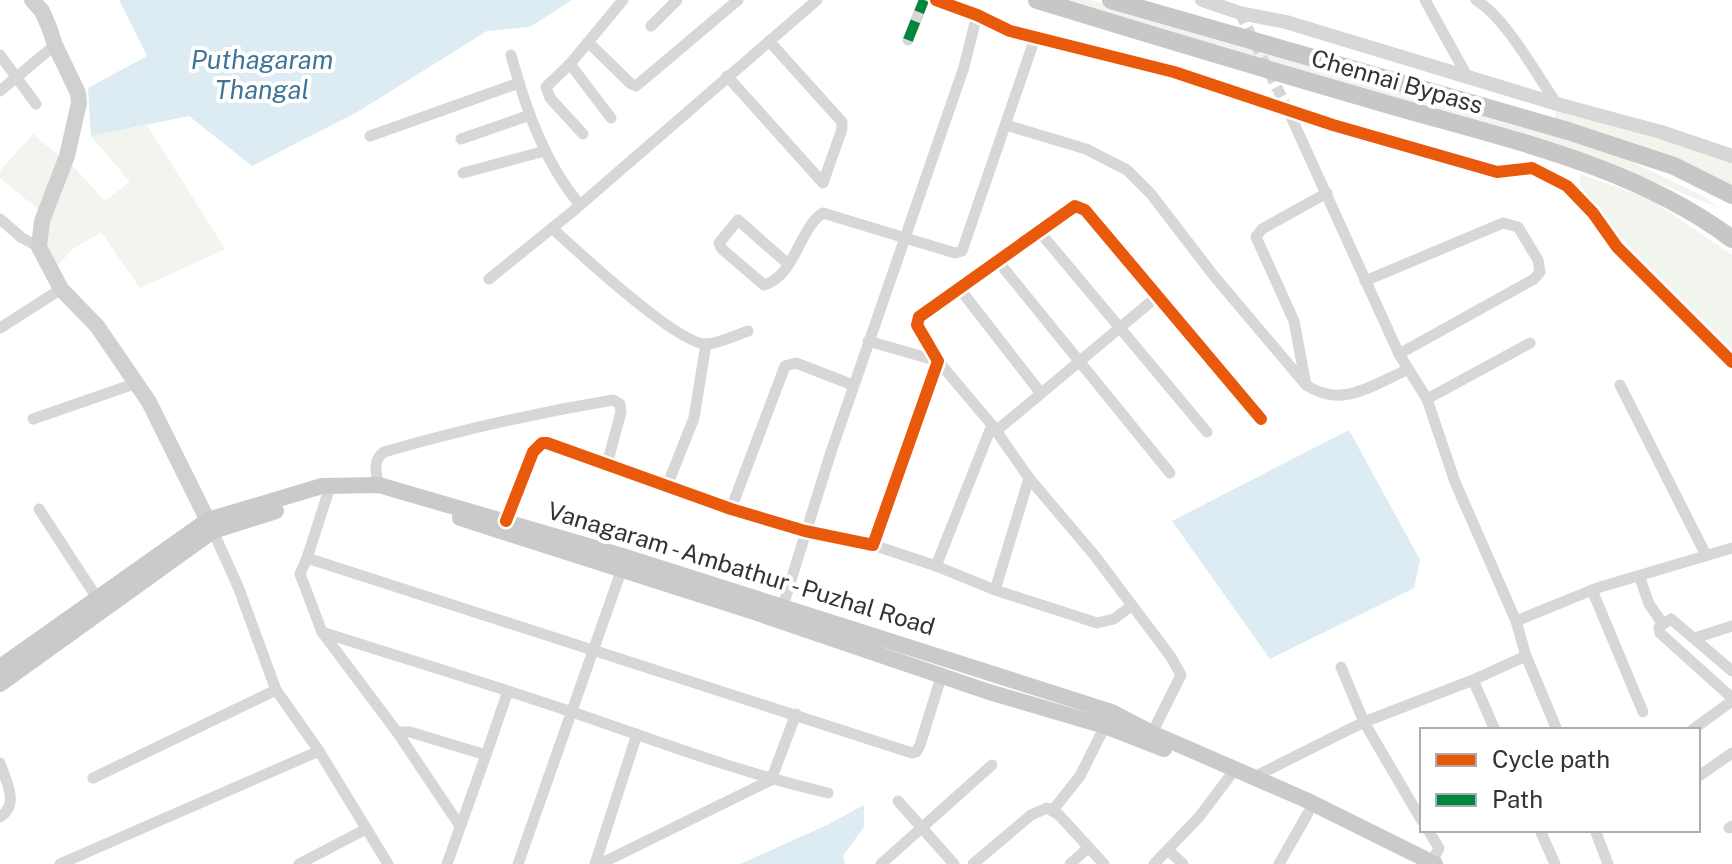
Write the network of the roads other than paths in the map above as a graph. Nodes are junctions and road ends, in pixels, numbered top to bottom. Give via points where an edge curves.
1 (32, 0) edge
2 (623, 0) edge
3 (677, 0) edge
4 (738, 0) edge
5 (817, 0) edge
6 (924, 0) edge
7 (936, 0) edge
8 (1037, 0) edge
9 (1111, 0) edge
10 (1202, 0) edge
11 (1425, 0) edge
12 (1476, 0) edge
13 (1238, 7) edge
14 (977, 15) junction
15 (651, 26) dead end
16 (1035, 38) junction
17 (908, 40) dead end
18 (769, 41) junction
19 (588, 42) junction
20 (55, 45) junction
21 (0, 55) edge
22 (511, 55) dead end
23 (570, 64) junction
24 (727, 76) junction
25 (1467, 76) junction
26 (17, 77) junction
27 (519, 83) junction
28 (0, 91) edge
29 (36, 104) dead end
30 (1557, 104) junction
31 (1287, 108) junction
32 (530, 115) junction
33 (611, 118) dead end
34 (1006, 125) junction
35 (583, 134) dead end
36 (370, 136) dead end
37 (461, 139) dead end
38 (545, 151) junction
39 (1732, 156) edge
40 (463, 173) dead end
41 (1327, 193) junction
42 (1732, 195) edge
43 (580, 205) junction
44 (0, 219) edge
45 (552, 228) junction
46 (1038, 230) junction
47 (904, 236) junction
48 (1732, 239) edge
49 (39, 247) junction
50 (997, 260) junction
51 (788, 264) junction
52 (489, 279) dead end
53 (1365, 281) junction
54 (959, 288) junction
55 (61, 289) junction
56 (1159, 295) junction
57 (0, 328) edge
58 (1120, 329) junction
59 (748, 331) dead end
60 (868, 341) junction
61 (1530, 343) dead end
62 (706, 344) junction
63 (1399, 354) junction
64 (938, 361) junction
65 (1079, 361) junction
66 (1732, 362) edge
67 (1407, 370) junction
68 (134, 384) junction
69 (853, 385) junction
70 (1306, 385) junction
71 (1620, 385) dead end
72 (1040, 392) junction
73 (1427, 399) junction
74 (33, 419) dead end
75 (1261, 419) dead end
76 (994, 428) junction
77 (1207, 432) dead end
78 (607, 464) junction
79 (1170, 473) dead end
80 (1029, 478) junction
81 (379, 485) junction
82 (667, 486) junction
83 (325, 490) junction
84 (39, 509) dead end
85 (731, 509) junction
86 (506, 521) junction
87 (211, 526) junction
88 (805, 531) junction
89 (873, 545) junction
90 (1732, 548) edge
91 (1706, 555) junction
92 (307, 558) junction
93 (624, 563) junction
94 (936, 566) junction
95 (1640, 578) junction
96 (995, 590) junction
97 (1592, 590) junction
98 (97, 598) junction
99 (1131, 606) junction
100 (781, 613) junction
101 (1516, 621) junction
102 (1663, 624) junction
103 (1732, 626) edge
104 (322, 632) junction
105 (1695, 638) junction
106 (593, 650) junction
107 (1526, 656) junction
108 (0, 667) edge
109 (1341, 667) dead end
110 (1732, 671) edge
111 (942, 674) junction
112 (1473, 680) junction
113 (0, 684) edge
114 (276, 690) junction
115 (508, 691) junction
116 (1732, 700) edge
117 (570, 711) junction
118 (1643, 712) dead end
119 (796, 714) junction
120 (1364, 722) junction
121 (1105, 726) junction
122 (1494, 728) edge
123 (1556, 728) edge
124 (1695, 728) edge
125 (397, 732) junction
126 (1152, 733) junction
127 (637, 734) junction
128 (319, 751) junction
129 (1732, 753) edge
130 (486, 755) junction
131 (0, 763) edge
132 (992, 765) dead end
133 (1234, 772) junction
134 (1700, 775) edge
135 (1254, 777) junction
136 (93, 778) dead end
137 (771, 780) junction
138 (828, 793) dead end
139 (898, 801) dead end
140 (1053, 810) junction
141 (1308, 813) junction
142 (0, 817) edge
143 (1420, 818) edge
144 (460, 826) junction
145 (923, 828) junction
146 (366, 829) junction
147 (1429, 832) edge
148 (1541, 832) edge
149 (1596, 832) edge
150 (1088, 848) junction
151 (1168, 850) junction
152 (381, 861) edge
153 (1280, 861) edge
154 (1432, 863) edge
155 (60, 864) edge
156 (299, 864) edge
157 (447, 864) edge
158 (518, 864) edge
159 (598, 864) edge
160 (881, 864) edge
161 (954, 864) edge
162 (973, 864) edge
163 (1070, 864) edge
164 (1104, 864) edge
165 (1154, 864) edge
166 (1183, 864) edge
167 (1294, 864) edge
168 (1412, 864) edge
169 (1555, 864) edge
170 (1608, 864) edge

1 - 20 main road
2 - 19 street
3 - 15 street
4 - 19 street via 636,86
5 - 18 street
6 - 17 street
7 - 14 street
8 - 48 highway, Chennai Bypass via 1553,152 1658,192
9 - 42 highway, Chennai Bypass via 1568,131 1674,166
10 - 13 street
11 - 25 street
12 - 30 street via 1499,20
13 - 25 street
14 - 16 street
14 - 47 street
16 - 31 street via 1174,72
16 - 34 street
18 - 24 street
18 - 24 street via 842,122 823,183
19 - 23 street
20 - 26 street
20 - 49 main road via 79,103 67,156 42,221
21 - 26 street
22 - 27 street
23 - 33 street
23 - 35 street via 546,90
24 - 43 street
25 - 30 street
26 - 28 street
26 - 29 street
27 - 32 street
27 - 36 street
30 - 39 street
31 - 41 street
31 - 66 street via 1497,172 1532,168 1567,186 1617,247
32 - 37 street
32 - 38 street
34 - 47 street via 962,251
34 - 70 street via 1086,149 1127,170
38 - 40 street
38 - 43 street
41 - 53 street
41 - 70 street via 1256,237 1294,321
43 - 45 street
44 - 49 street
45 - 52 street
45 - 62 street via 678,333
46 - 50 street
46 - 56 street via 1070,207 1079,207
46 - 58 street
47 - 51 street via 823,213
47 - 60 street
49 - 55 main road
50 - 54 street
50 - 65 street
51 - 51 street via 764,285 719,243 740,221
53 - 63 street
53 - 63 street via 1503,223 1518,227 1538,260 1540,272 1534,279
54 - 64 street via 917,320
54 - 72 street
55 - 57 street
55 - 68 main road via 97,326
56 - 58 street
56 - 75 street
58 - 65 street
58 - 77 street
59 - 62 street
60 - 64 street
60 - 69 street
61 - 73 street
62 - 82 street via 694,418
63 - 67 street
64 - 76 street
64 - 89 street
65 - 72 street
65 - 79 street
67 - 70 street via 1344,396 1320,394
67 - 73 street
68 - 74 street
68 - 87 main road via 149,402
69 - 85 street via 792,362 785,366
69 - 88 street
71 - 91 street
72 - 76 street
73 - 101 street via 1455,482
76 - 80 street
76 - 94 street
78 - 81 street via 621,412 613,400 464,429 384,452 375,467
78 - 82 street
78 - 86 street via 542,443 533,452
80 - 96 street
80 - 99 street
81 - 83 main road, Vanagaram - Ambathur - Puzhal Road
81 - 86 main road, Vanagaram - Ambathur - Puzhal Road
82 - 85 street
83 - 87 main road, Vanagaram - Ambathur - Puzhal Road
83 - 92 street
83 - 93 main road via 374,493
84 - 98 street
85 - 88 street
86 - 93 main road, Vanagaram - Ambathur - Puzhal Road
87 - 98 main road, Vanagaram - Ambathur - Puzhal Road
87 - 113 main road
87 - 114 street
88 - 89 street
88 - 100 street
89 - 94 street
90 - 91 street
91 - 95 street
92 - 104 street via 300,574
92 - 106 street
93 - 100 main road, Vanagaram - Ambathur - Puzhal Road
93 - 106 street
94 - 96 street
95 - 97 street
95 - 102 street
96 - 99 street via 1097,623 1114,619
97 - 101 street
97 - 118 street
98 - 108 main road, Vanagaram - Ambathur - Puzhal Road
99 - 126 street via 1181,675
100 - 111 main road
100 - 126 main road, Vanagaram - Ambathur - Puzhal Road via 1112,712
101 - 107 street
102 - 105 street via 1671,619
102 - 116 street via 1660,633
103 - 105 street
104 - 115 street
104 - 125 street
105 - 110 street
106 - 117 street
106 - 119 street
107 - 112 street
107 - 123 street
109 - 120 street
111 - 119 street via 916,752
111 - 121 main road
112 - 120 street
112 - 122 street
114 - 128 street
114 - 136 street
115 - 117 street
115 - 130 street
116 - 124 street
117 - 127 street
117 - 158 street
119 - 137 street
120 - 135 street
120 - 143 street
121 - 133 main road
121 - 140 street via 1080,776
125 - 130 street
125 - 144 street
126 - 133 main road, Vanagaram - Ambathur - Puzhal Road
127 - 137 street
127 - 159 street
128 - 146 street
128 - 155 street
129 - 134 street
130 - 144 street
131 - 142 street via 12,800
132 - 145 street
133 - 135 main road, Vanagaram - Ambathur - Puzhal Road
133 - 141 main road
133 - 151 street
135 - 154 main road, Vanagaram - Ambathur - Puzhal Road
137 - 138 street
137 - 159 street
139 - 145 street
140 - 150 street
140 - 162 street via 1031,815
141 - 153 street
141 - 168 main road
144 - 157 street
145 - 160 street
145 - 161 street
146 - 152 street
146 - 156 street
147 - 154 street via 1439,848
148 - 169 street
149 - 170 street
150 - 163 street
150 - 164 street
151 - 165 street
151 - 166 street
153 - 167 street

